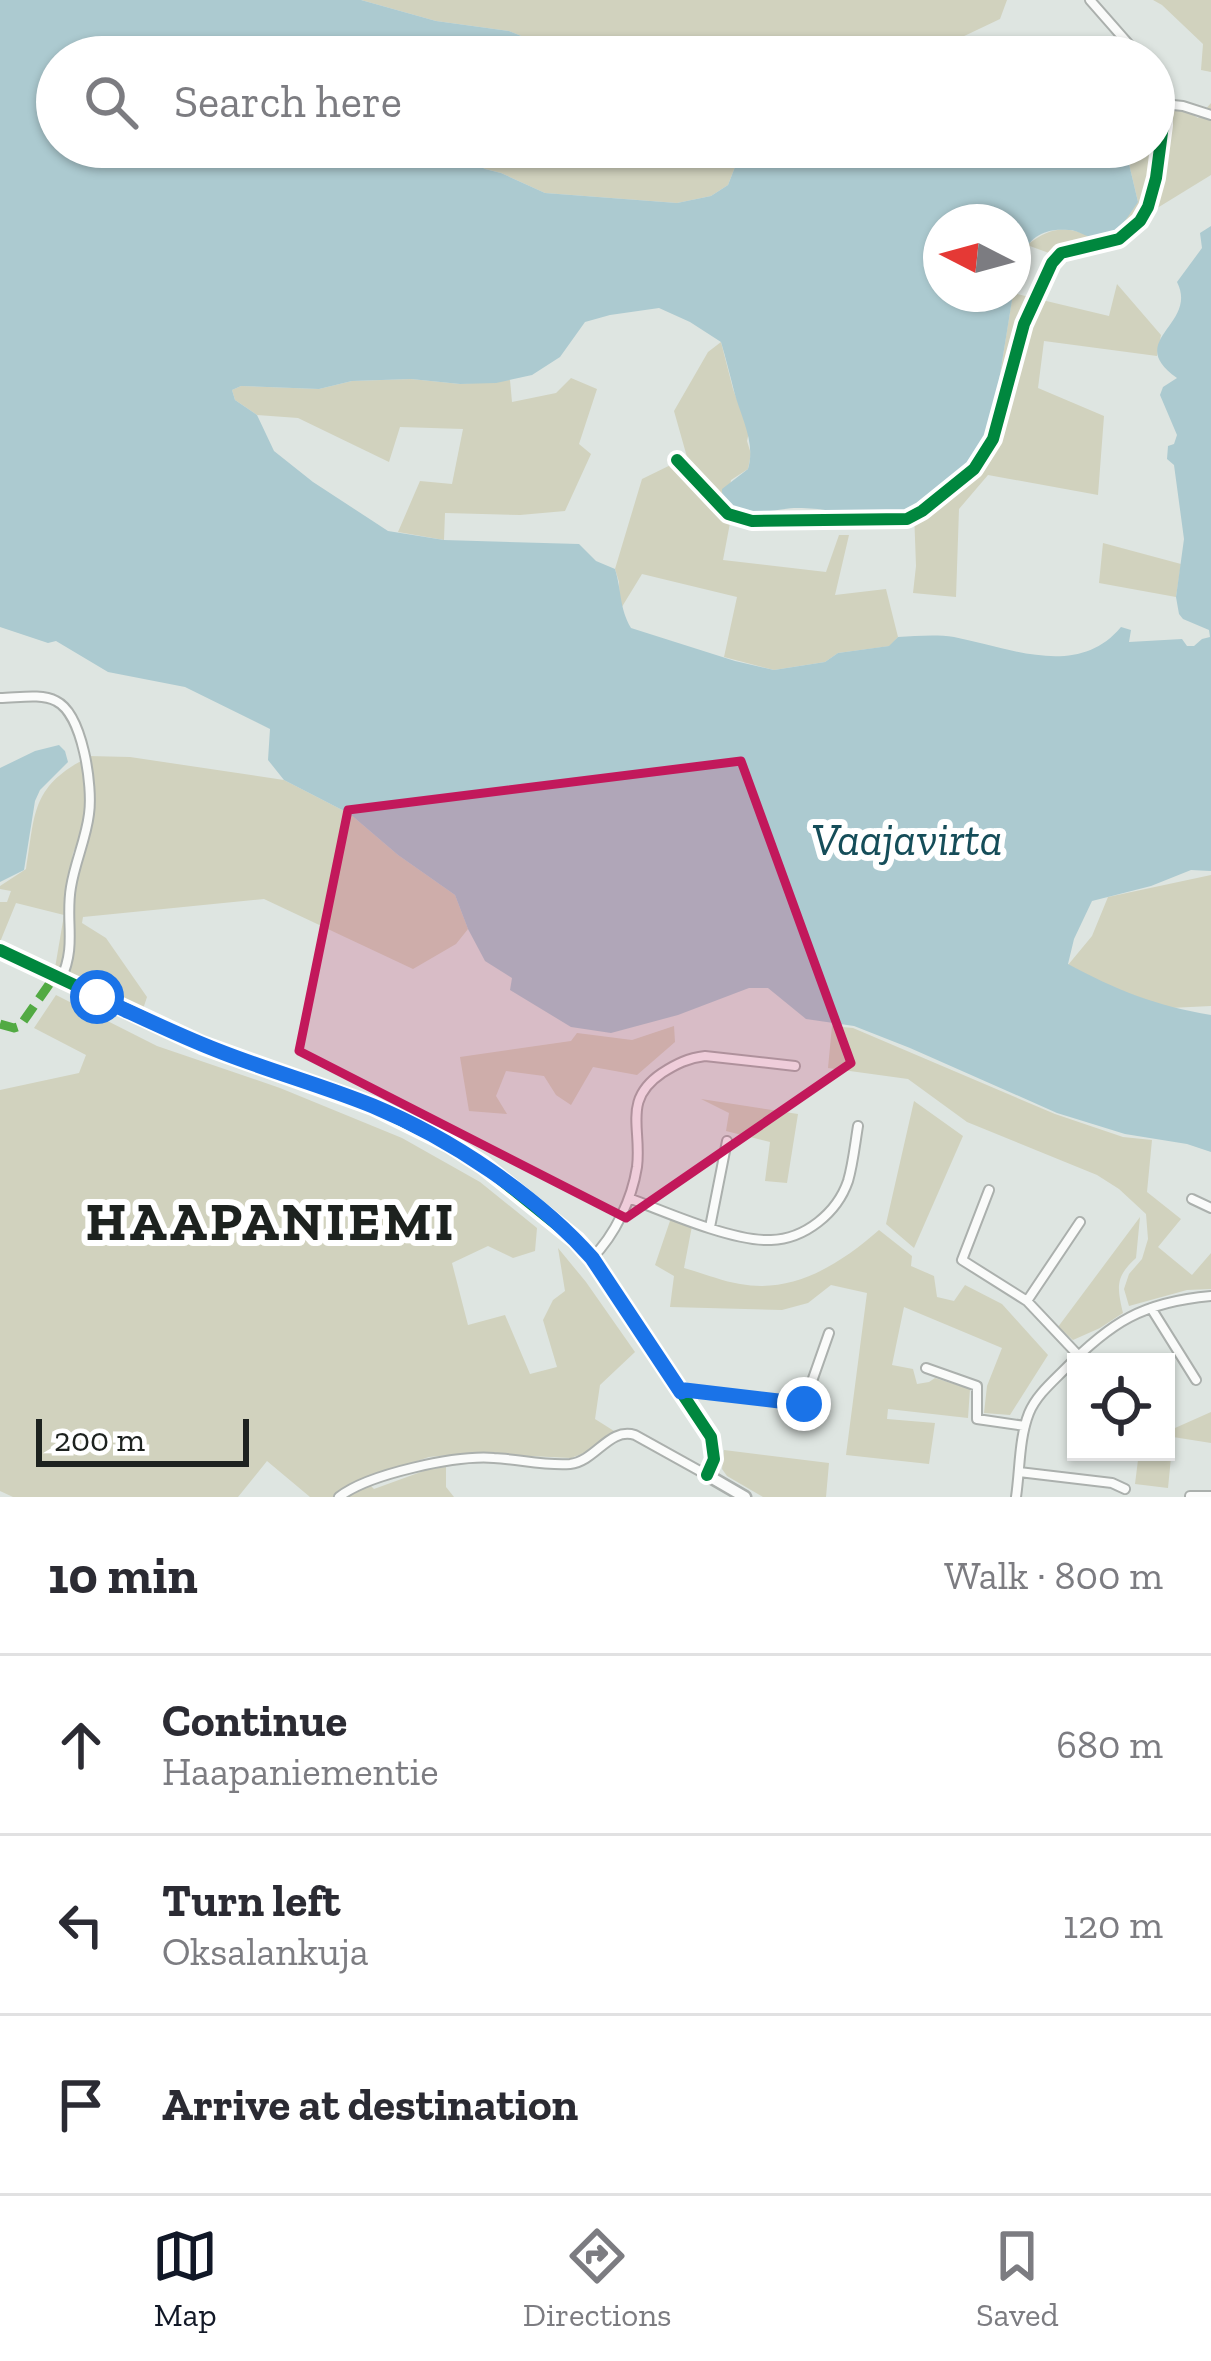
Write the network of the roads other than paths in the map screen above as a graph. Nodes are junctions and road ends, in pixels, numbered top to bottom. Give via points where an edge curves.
1 (1090, 0) edge
2 (1122, 36) edge
3 (1175, 105) edge
4 (1211, 115) edge
5 (1158, 168) edge
6 (677, 460) dead end
7 (0, 698) edge
8 (0, 950) edge
9 (61, 979) junction
10 (795, 1066) dead end
11 (857, 1126) dead end
12 (727, 1141) dead end
13 (989, 1190) dead end
14 (629, 1198) junction
15 (1192, 1199) dead end
16 (1211, 1208) edge
17 (1080, 1222) dead end
18 (710, 1227) junction
19 (592, 1258) junction
20 (1211, 1296) edge
21 (1027, 1300) junction
22 (1151, 1308) junction
23 (830, 1333) dead end
24 (1078, 1353) edge
25 (1086, 1353) edge
26 (926, 1368) dead end
27 (1067, 1371) edge
28 (1196, 1380) dead end
29 (681, 1392) junction
30 (1025, 1426) junction
31 (1019, 1472) junction
32 (707, 1475) junction
33 (1126, 1489) dead end
34 (1190, 1496) edge
35 (1211, 1496) edge
36 (339, 1497) edge
37 (745, 1497) edge
38 (1016, 1497) edge

1 - 2 street
3 - 4 street
5 - 6 street via 1140,221 1119,239 1052,262 1024,324 993,439 966,477 922,511 901,520 741,520
7 - 9 street via 56,700 79,734 90,812 71,885 71,948
8 - 9 street
9 - 19 street via 202,1045 411,1123 483,1165
10 - 14 street via 705,1056 679,1062 648,1084 636,1112
11 - 18 street via 849,1179 833,1210 813,1226 776,1240
12 - 18 street
13 - 21 street via 962,1260
14 - 18 street
14 - 19 street
15 - 16 street
17 - 21 street
19 - 29 street
20 - 22 street
21 - 24 street
22 - 25 street via 1119,1322
22 - 28 street
23 - 29 street via 804,1404
26 - 30 street via 977,1386 977,1419
27 - 30 street via 1035,1402
29 - 32 street via 713,1444
30 - 31 street
31 - 33 street
31 - 38 street
32 - 36 street via 624,1432 581,1462 438,1462
32 - 37 street
34 - 35 street

